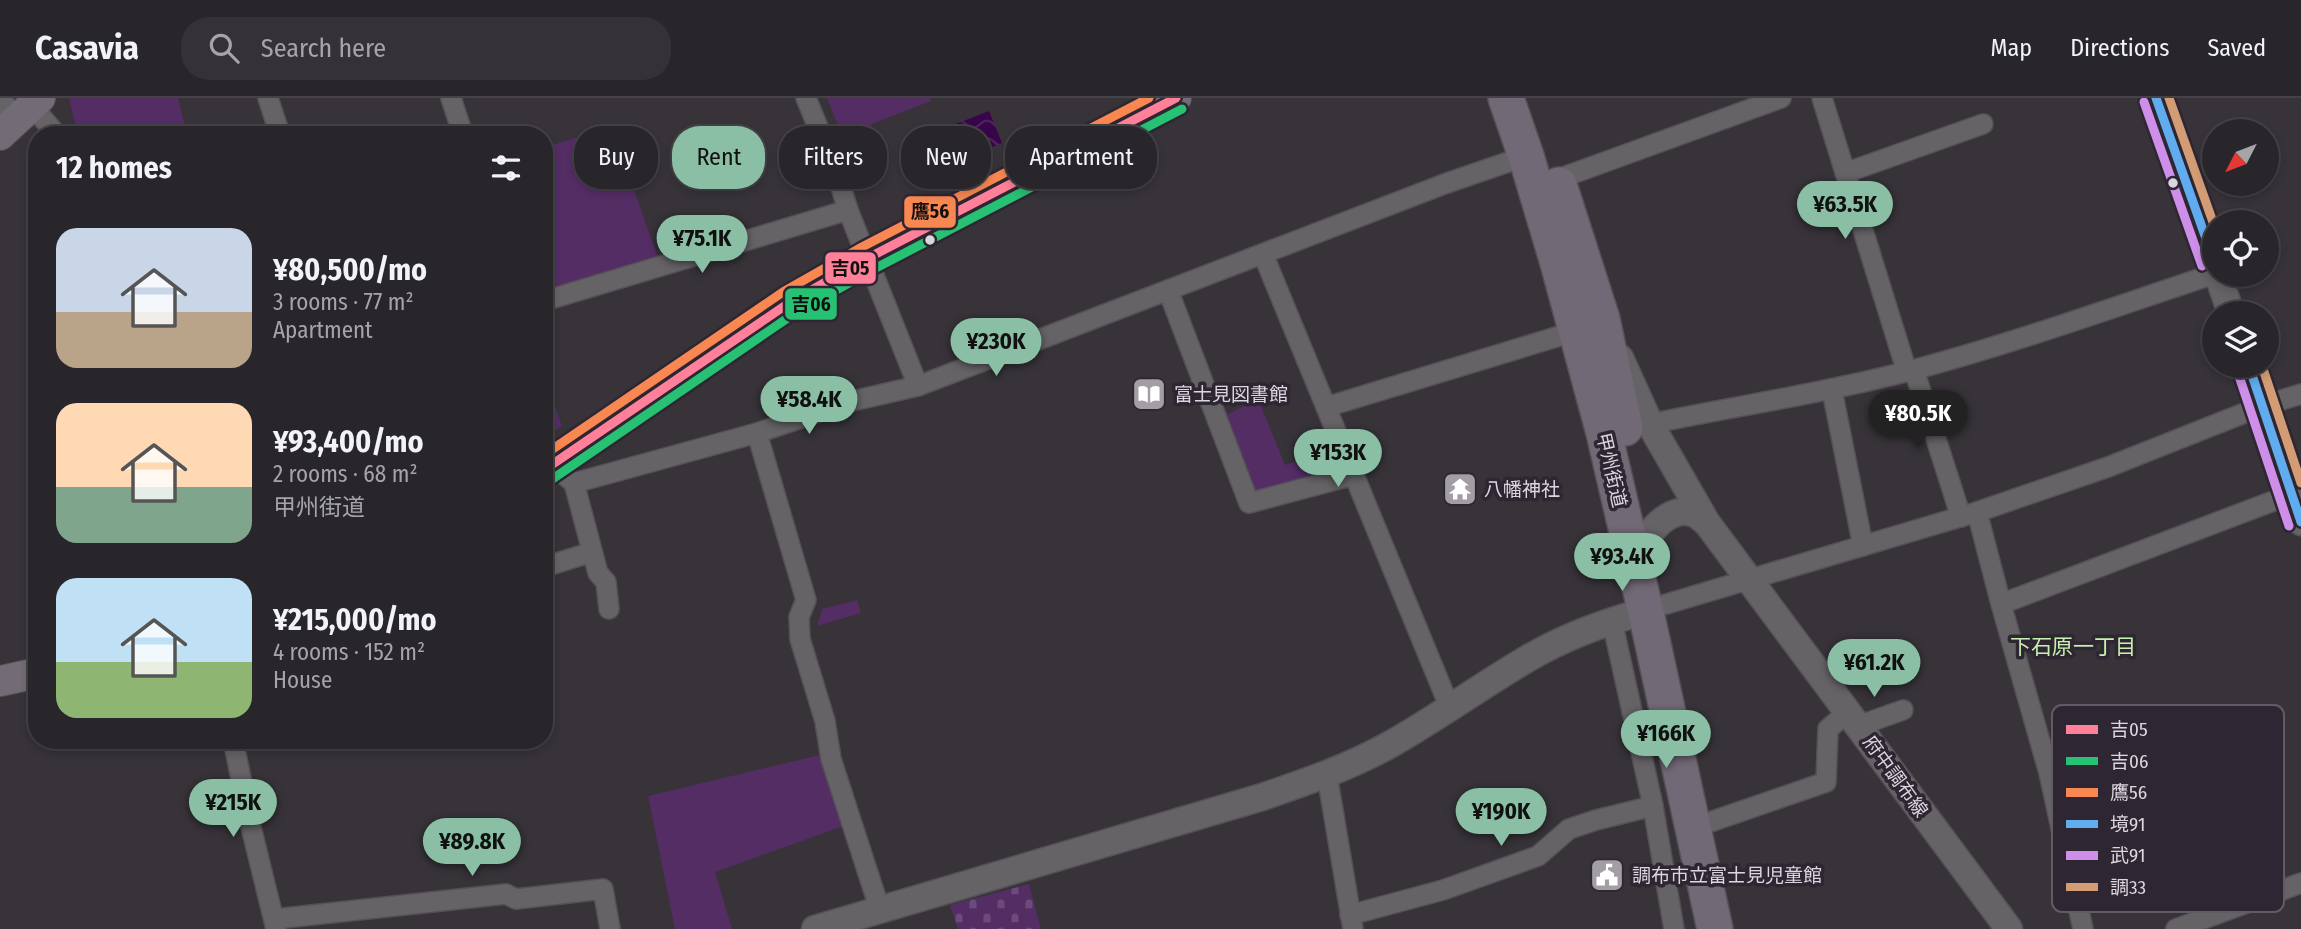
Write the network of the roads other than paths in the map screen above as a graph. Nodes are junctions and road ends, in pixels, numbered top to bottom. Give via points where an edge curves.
1 (268, 98) edge
2 (451, 98) edge
3 (806, 98) edge
4 (1176, 98) edge
5 (1506, 98) edge
6 (1531, 98) edge
7 (1781, 98) edge
8 (1822, 98) edge
9 (2156, 98) edge
10 (18, 111) edge
11 (1983, 124) dead end
12 (42, 126) edge
13 (277, 126) edge
14 (460, 126) edge
15 (1526, 156) junction
16 (1845, 173) junction
17 (1558, 179) junction
18 (848, 210) junction
19 (2202, 228) edge
20 (1263, 254) junction
21 (868, 258) junction
22 (2202, 279) edge
23 (1168, 290) junction
24 (553, 298) edge
25 (1589, 325) junction
26 (1910, 371) junction
27 (2253, 378) edge
28 (918, 386) junction
29 (1832, 390) junction
30 (2301, 394) edge
31 (2262, 406) junction
32 (1326, 407) junction
33 (1650, 424) junction
34 (757, 433) junction
35 (557, 472) edge
36 (1354, 475) junction
37 (2292, 494) junction
38 (1969, 514) junction
39 (2301, 522) edge
40 (1707, 523) junction
41 (1648, 537) junction
42 (1863, 546) junction
43 (592, 552) junction
44 (553, 565) edge
45 (1750, 580) junction
46 (2001, 604) junction
47 (609, 608) dead end
48 (1655, 608) junction
49 (1612, 621) junction
50 (1656, 657) junction
51 (28, 675) edge
52 (0, 681) edge
53 (1450, 708) junction
54 (1903, 710) dead end
55 (1853, 719) junction
56 (235, 749) edge
57 (1327, 775) junction
58 (2052, 787) edge
59 (1653, 806) junction
60 (1710, 822) junction
61 (2301, 883) edge
62 (2284, 889) edge
63 (880, 910) junction
64 (2222, 912) edge
65 (1352, 922) edge
66 (276, 924) edge
67 (610, 929) edge
68 (815, 929) edge
69 (1674, 929) edge
70 (1694, 929) edge
71 (1714, 929) edge
72 (1732, 929) edge
73 (2009, 929) edge
74 (2176, 929) edge

1 - 13 street
2 - 14 street
3 - 18 street
4 - 21 main road
5 - 15 highway, 甲州街道
6 - 17 highway, 甲州街道
7 - 17 street
8 - 16 street
9 - 19 main road
10 - 12 street
11 - 16 street
15 - 20 street
15 - 25 highway, 甲州街道
16 - 26 street
17 - 25 highway, 甲州街道
18 - 21 street
18 - 24 street
20 - 23 street
20 - 32 street
21 - 28 street
21 - 35 main road via 718,349
22 - 26 street
23 - 28 street
23 - 36 street via 1249,503
25 - 32 street
25 - 33 main road, 府中調布線
25 - 41 highway, 甲州街道
25 - 48 highway, 甲州街道 via 1604,433
26 - 29 street
26 - 38 street
27 - 31 main road
28 - 34 street via 848,401
29 - 33 street
29 - 42 street
30 - 31 street
31 - 37 main road
31 - 38 street via 2108,467
32 - 36 street
33 - 40 main road, 府中調布線
34 - 35 street
34 - 63 street via 806,600 799,617 800,639 825,721 831,759
35 - 43 street
36 - 53 street
37 - 39 main road
37 - 46 street
38 - 42 street
38 - 46 street
40 - 41 main road via 1693,513 1678,513 1659,522
40 - 45 main road, 府中調布線
41 - 48 highway, 甲州街道
42 - 45 street
43 - 44 street
43 - 47 street via 606,582
45 - 48 street
45 - 55 main road, 府中調布線
46 - 58 street
48 - 49 main road
48 - 50 highway, 甲州街道
48 - 60 highway, 甲州街道
49 - 53 main road via 1528,658
49 - 59 street
50 - 70 highway via 1648,713
50 - 71 highway, 甲州街道
51 - 52 main road
53 - 57 main road
54 - 55 street
55 - 60 street via 1828,729 1826,782
55 - 73 main road, 府中調布線
56 - 66 street
57 - 63 main road
57 - 65 street
59 - 65 street via 1569,829 1538,856
59 - 69 street
60 - 72 highway, 甲州街道
61 - 62 street
63 - 68 main road
64 - 74 street
66 - 67 street via 506,894 516,899 603,889

